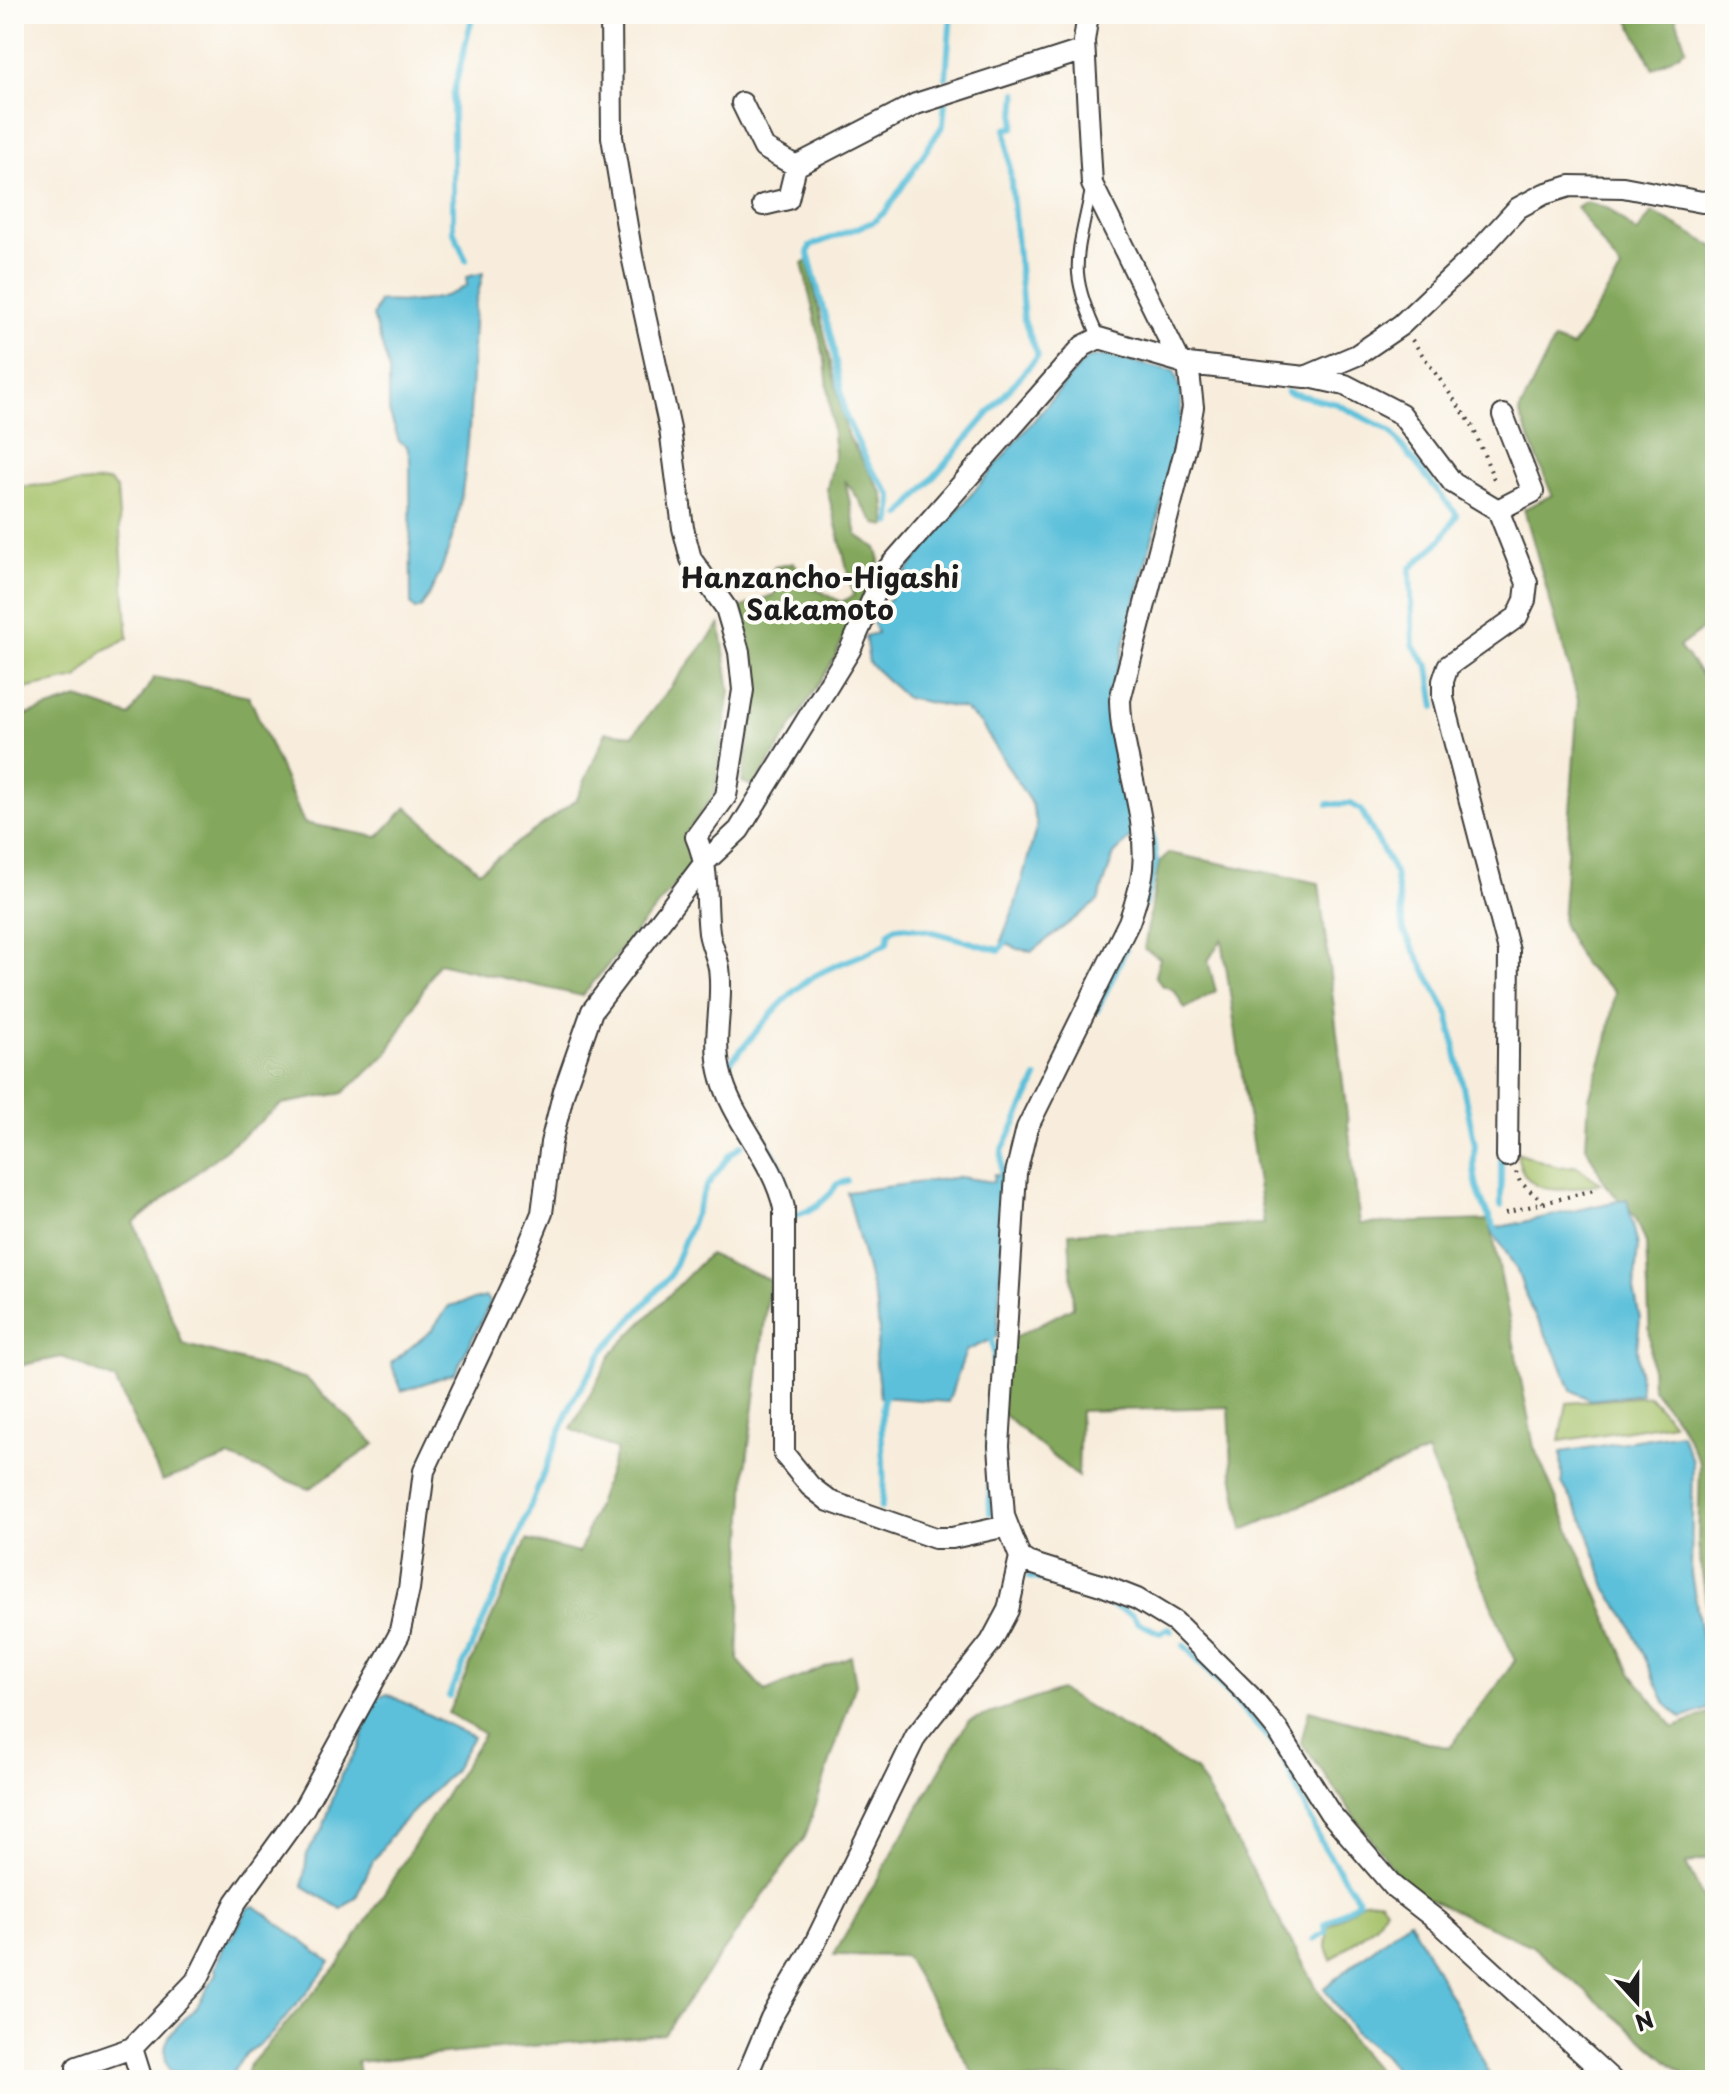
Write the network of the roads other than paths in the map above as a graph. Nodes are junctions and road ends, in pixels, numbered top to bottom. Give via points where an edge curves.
1 (611, 14) edge
2 (1088, 14) edge
3 (1084, 50) junction
4 (742, 103) dead end
5 (796, 166) junction
6 (1092, 184) junction
7 (1715, 200) edge
8 (763, 205) dead end
9 (1099, 338) junction
10 (1184, 363) junction
11 (1305, 377) junction
12 (1503, 415) dead end
13 (1502, 508) junction
14 (706, 861) junction
15 (1507, 1156) road end
16 (1007, 1526) junction
17 (1020, 1557) junction
18 (132, 2048) junction
19 (77, 2067) dead end
20 (142, 2080) edge
21 (745, 2080) edge
22 (1612, 2080) edge

1 - 14 street via 612,137 670,429 683,528 691,559 726,608 739,652 743,690 726,796 696,837
2 - 3 street
3 - 5 street via 916,104
3 - 6 street
4 - 5 street via 764,148
5 - 8 street via 788,199
6 - 9 lane via 1075,263 1080,295
6 - 10 street
7 - 11 street via 1623,187 1570,186 1544,194 1518,208 1401,325 1357,355
9 - 10 street
9 - 14 street via 1083,346 884,573 850,650 739,830
10 - 11 street
10 - 16 street via 1193,407 1186,446 1120,700 1142,833 1138,895 1027,1128 1016,1173 999,1446
11 - 13 street via 1345,385 1401,414 1453,483
12 - 13 street via 1533,492
13 - 15 street via 1527,583 1525,600 1517,617 1448,666 1443,698 1509,951
14 - 16 street via 709,936 719,968 720,1070 730,1100 779,1185 784,1208 784,1454 829,1501 935,1538
14 - 18 street via 592,1011 551,1143 542,1213 424,1471 399,1635 304,1808 236,1902 197,1980
16 - 17 street
17 - 21 street via 1008,1610 991,1642 916,1736 814,1945 771,2018
17 - 22 street via 1137,1599 1175,1622 1249,1695 1330,1813 1394,1887
18 - 19 street
18 - 20 street

